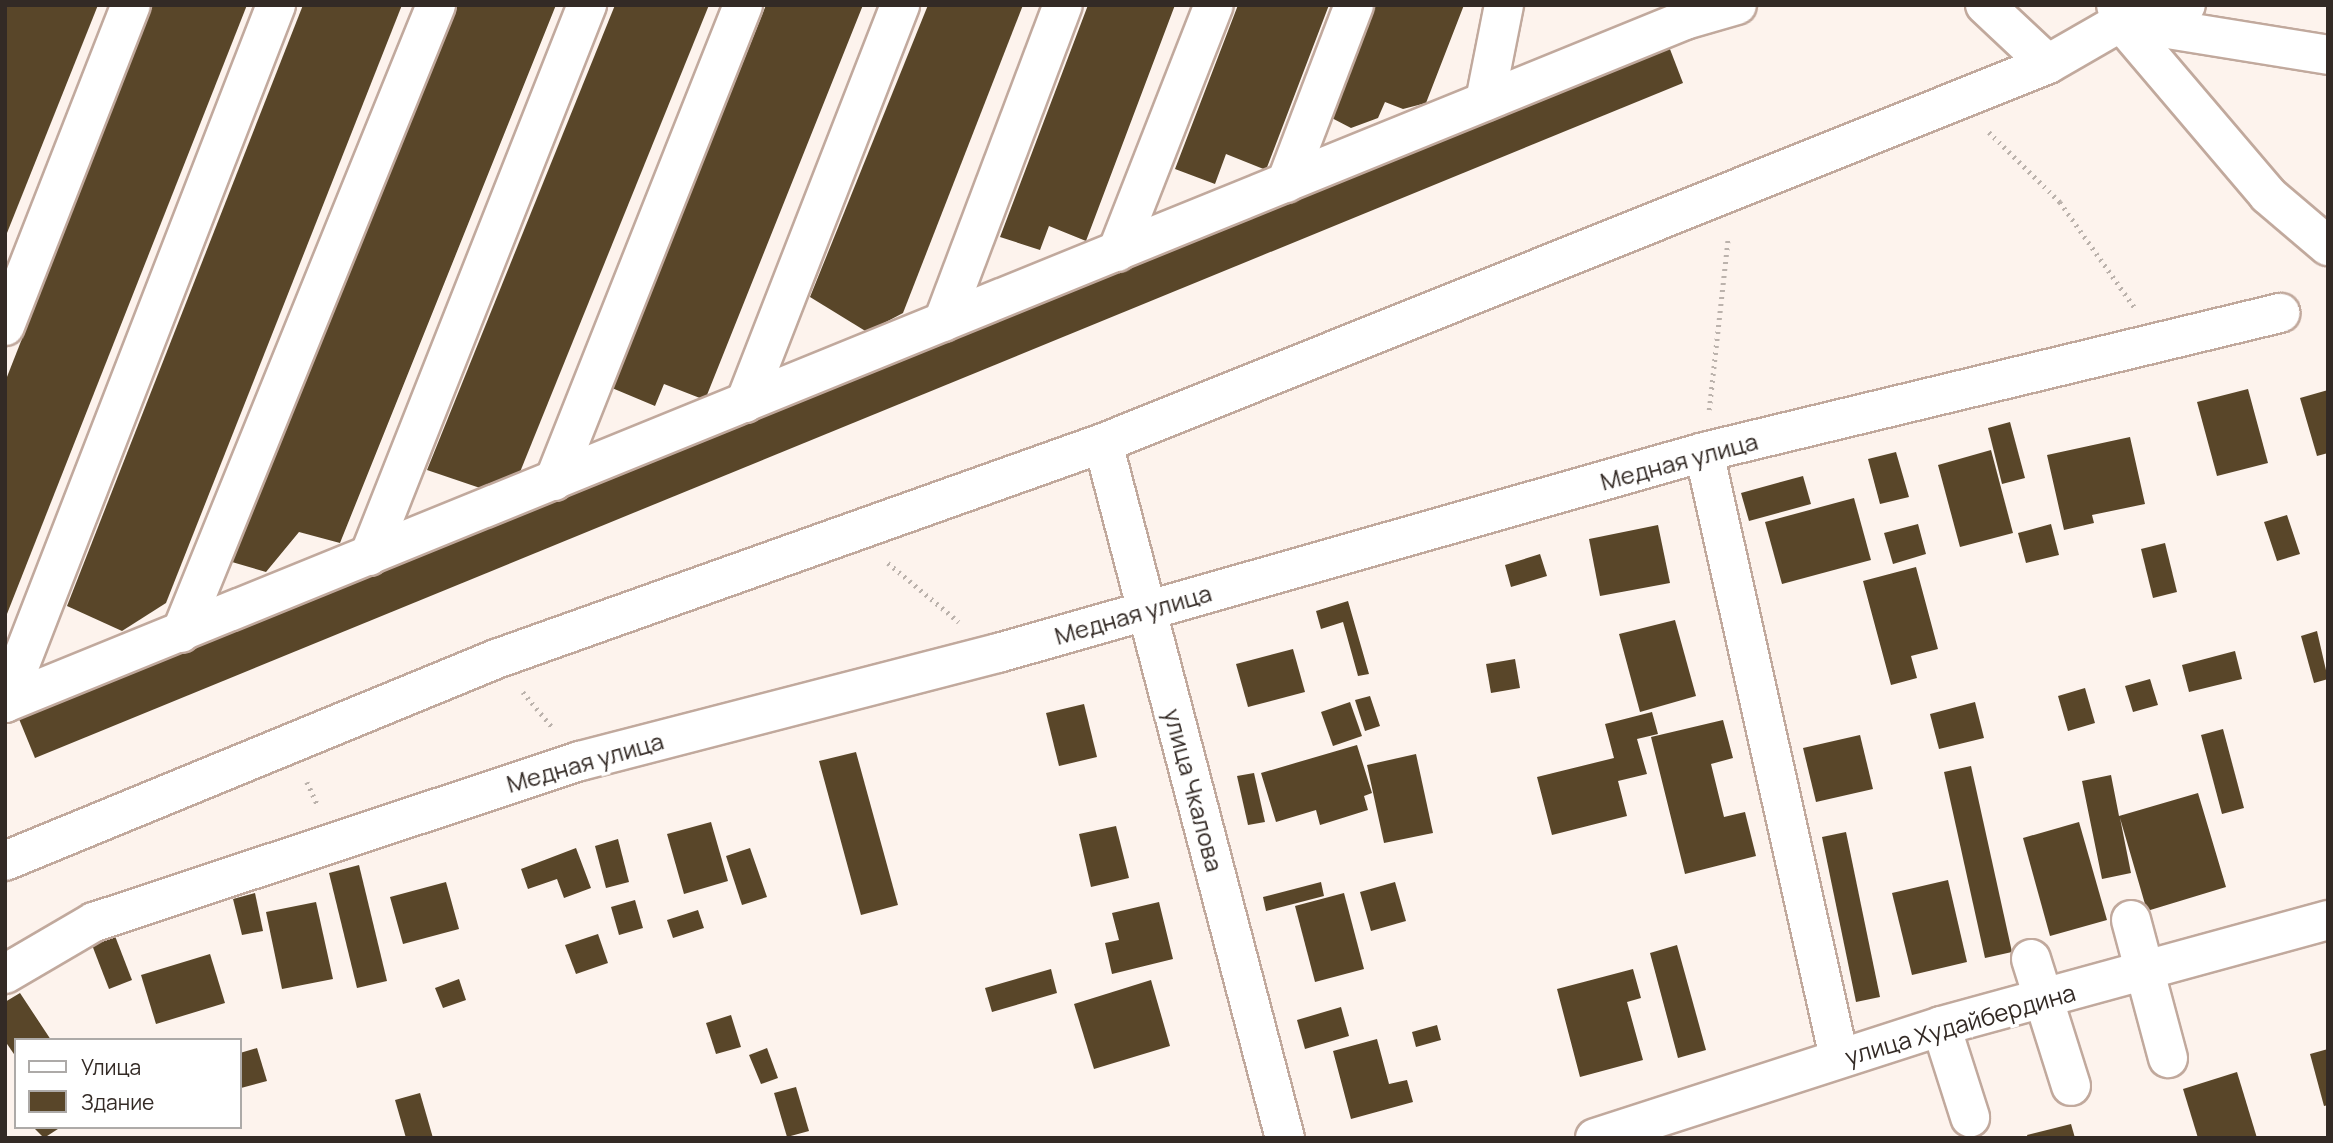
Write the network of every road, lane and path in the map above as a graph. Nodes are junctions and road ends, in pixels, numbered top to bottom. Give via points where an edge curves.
1 (131, 5) edge
2 (276, 5) edge
3 (436, 5) edge
4 (587, 5) edge
5 (743, 5) edge
6 (900, 5) edge
7 (1063, 5) edge
8 (1214, 5) edge
9 (1354, 5) edge
10 (1504, 5) edge
11 (1737, 5) edge
12 (1985, 5) edge
13 (2186, 5) edge
14 (1675, 13) edge
15 (2119, 14) edge
16 (2328, 55) edge
17 (2048, 64) junction
18 (1957, 100) junction
19 (1485, 101) junction
20 (1286, 183) junction
21 (1733, 190) junction
22 (2328, 246) edge
23 (1117, 251) junction
24 (2280, 313) dead end
25 (943, 322) junction
26 (5, 326) edge
27 (2160, 342) junction
28 (745, 403) junction
29 (1103, 443) junction
30 (1704, 453) junction
31 (554, 481) junction
32 (847, 529) junction
33 (369, 556) junction
34 (1146, 610) junction
35 (181, 633) junction
36 (998, 653) junction
37 (496, 659) junction
38 (5, 703) edge
39 (287, 741) junction
40 (580, 761) junction
41 (333, 838) junction
42 (5, 861) edge
43 (2131, 920) dead end
44 (2328, 920) edge
45 (2031, 959) dead end
46 (2147, 973) junction
47 (5, 974) edge
48 (2044, 1000) junction
49 (1941, 1026) junction
50 (1839, 1058) junction
51 (2168, 1058) dead end
52 (2071, 1086) dead end
53 (1970, 1117) dead end
54 (1285, 1138) edge
55 (1595, 1138) edge

1 - 26 street
2 - 38 street
3 - 35 street
4 - 33 street
5 - 31 street
6 - 28 street
7 - 25 street
8 - 23 street
9 - 20 street
10 - 19 street
11 - 14 street
12 - 17 street
13 - 15 street
14 - 19 street
15 - 16 street
15 - 17 street
15 - 22 street via 2269,195
17 - 18 street
18 - 21 street
18 - 27 path via 2060,202
19 - 20 street
20 - 23 street
21 - 29 street
21 - 30 path
23 - 25 street
24 - 27 street, Медная улица
25 - 28 street
27 - 30 street, Медная улица
28 - 31 street
29 - 32 street
29 - 34 street, улица Чкалова
30 - 34 street, Медная улица
30 - 50 street
31 - 33 street
32 - 36 path
32 - 37 street
33 - 35 street
34 - 36 street, Медная улица
34 - 54 street, улица Чкалова
35 - 38 street
36 - 40 street, Медная улица
37 - 39 street
37 - 40 path
39 - 41 path
39 - 42 street
40 - 41 street, Медная улица
41 - 47 street, Медная улица via 94,922
43 - 46 street
44 - 46 street, улица Худайбердина
45 - 48 street
46 - 48 street, улица Худайбердина
46 - 51 street
48 - 49 street, улица Худайбердина
48 - 52 street
49 - 50 street, улица Худайбердина
49 - 53 street
50 - 55 street, улица Худайбердина

